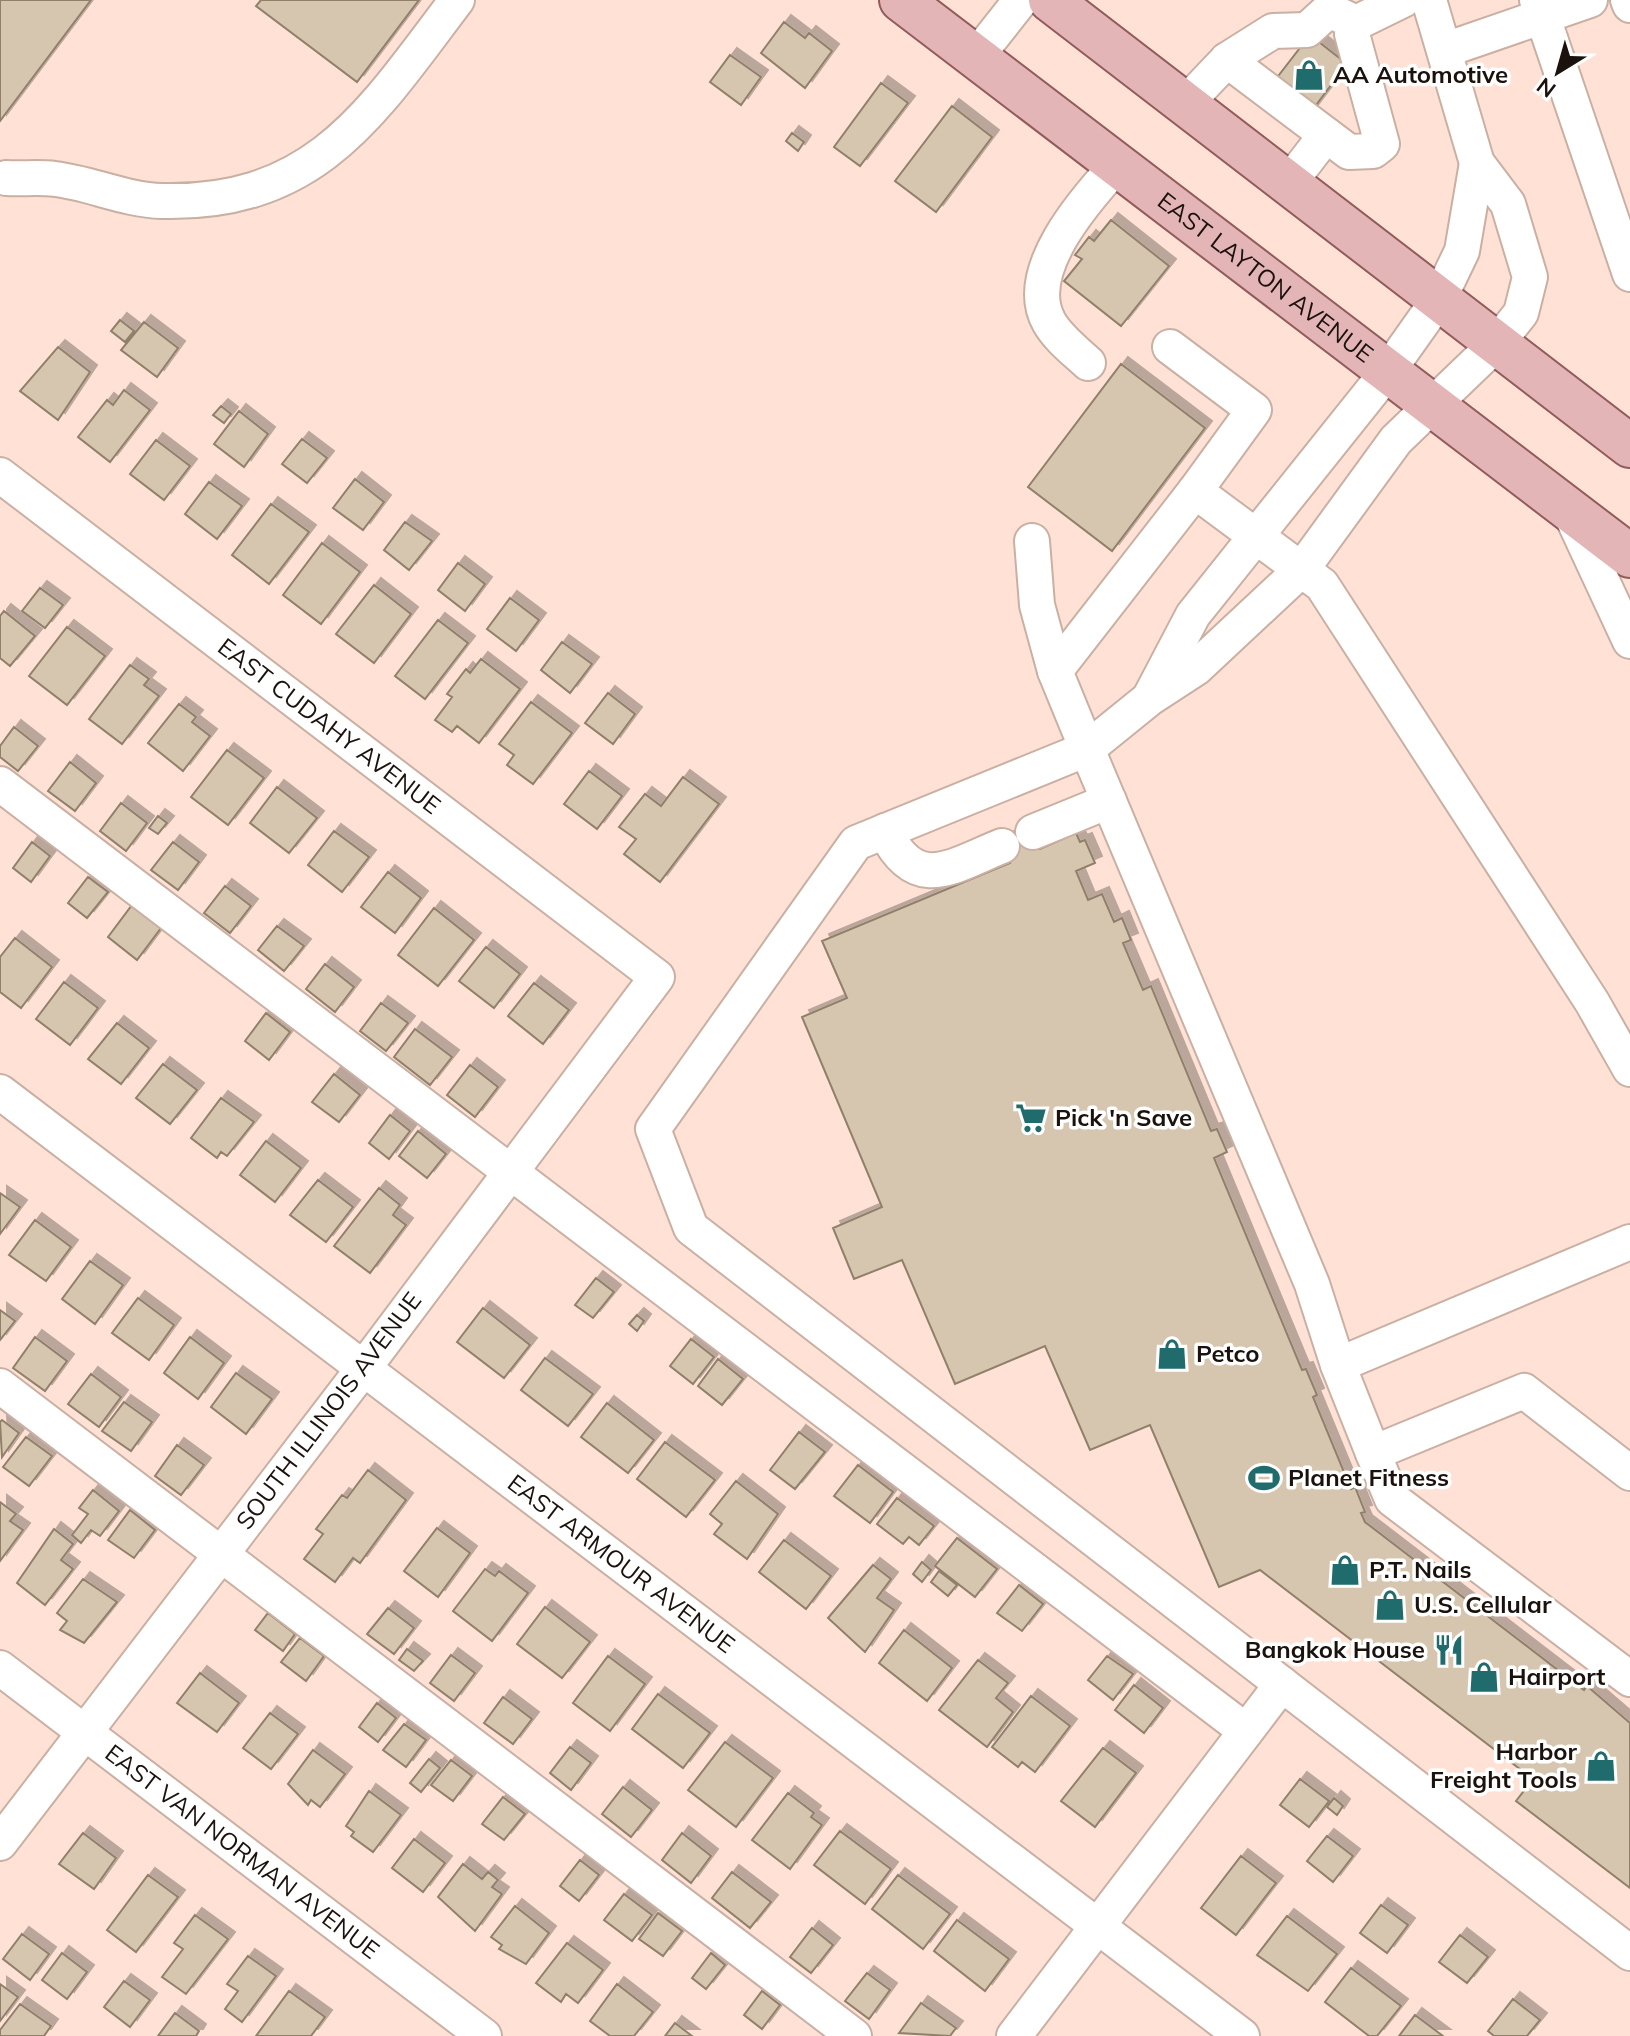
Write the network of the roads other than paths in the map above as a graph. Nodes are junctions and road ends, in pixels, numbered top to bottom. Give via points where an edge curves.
1 (457, 0) edge
2 (901, 0) edge
3 (1021, 0) edge
4 (1050, 0) edge
5 (1403, 0) edge
6 (1429, 0) edge
7 (1590, 0) edge
8 (1540, 9) edge
9 (1356, 23) junction
10 (1445, 50) junction
11 (976, 57) junction
12 (1227, 60) junction
13 (1186, 103) junction
14 (1326, 135) junction
15 (1477, 163) junction
16 (1117, 165) junction
17 (3, 176) edge
18 (1289, 183) junction
19 (38, 204) dead end
20 (1630, 274) edge
21 (1439, 299) junction
22 (1497, 343) junction
23 (1170, 347) dead end
24 (1088, 363) dead end
25 (1388, 371) junction
26 (1432, 404) junction
27 (1630, 446) edge
28 (0, 475) edge
29 (1195, 491) junction
30 (1569, 510) junction
31 (1257, 536) junction
32 (1032, 541) dead end
33 (1630, 556) edge
34 (1302, 569) junction
35 (1630, 641) edge
36 (1055, 671) junction
37 (1150, 698) junction
38 (1087, 749) junction
39 (0, 784) edge
40 (1109, 801) junction
41 (885, 831) junction
42 (1033, 832) dead end
43 (1002, 846) dead end
44 (657, 977) joint
45 (1630, 1069) edge
46 (0, 1092) edge
47 (509, 1171) junction
48 (1630, 1242) edge
49 (1338, 1365) junction
50 (363, 1369) junction
51 (0, 1386) edge
52 (1373, 1453) junction
53 (1630, 1473) edge
54 (219, 1554) junction
55 (0, 1668) edge
56 (1630, 1679) edge
57 (1282, 1684) junction
58 (1246, 1731) junction
59 (84, 1733) junction
60 (0, 1843) edge
61 (1098, 1927) junction
62 (1630, 1953) edge
63 (484, 2036) edge
64 (854, 2036) edge
65 (1014, 2036) edge
66 (1242, 2036) edge

1 - 17 street via 375,108 340,144 292,175 241,194 161,201 56,179
2 - 11 main road, EAST LAYTON AVENUE
3 - 11 street
4 - 13 main road
5 - 9 street
6 - 10 street
7 - 8 street
8 - 10 street
8 - 20 street
9 - 12 street via 1329,10 1307,30 1273,31
9 - 14 street via 1352,34 1382,144 1373,151 1349,152
10 - 15 street
11 - 16 main road, EAST LAYTON AVENUE
12 - 13 street
12 - 14 street
13 - 18 main road
14 - 18 street
15 - 21 street via 1462,251
15 - 22 street via 1508,204 1530,277 1521,313
16 - 24 street via 1055,246 1042,288 1048,321
16 - 25 main road, EAST LAYTON AVENUE
17 - 19 street
18 - 21 main road
21 - 22 main road
21 - 25 street
22 - 26 street
22 - 27 main road
23 - 29 street via 1254,410
25 - 26 main road, EAST LAYTON AVENUE
25 - 31 street
26 - 30 main road, EAST LAYTON AVENUE
26 - 34 street via 1396,440
28 - 44 street, EAST CUDAHY AVENUE
29 - 31 street
29 - 36 street
30 - 33 main road, EAST LAYTON AVENUE
30 - 35 street
31 - 34 street
31 - 37 street via 1193,615
32 - 36 street via 1037,605
34 - 37 street via 1196,668
34 - 45 street via 1322,585
36 - 38 street
37 - 38 street
38 - 40 street
38 - 41 street
39 - 47 street
40 - 42 street
40 - 49 street via 1312,1284
41 - 43 street via 895,851 914,868 933,874
41 - 57 street via 856,843 653,1129 691,1228
44 - 47 street, SOUTH ILLINOIS AVENUE
46 - 50 street, EAST ARMOUR AVENUE
47 - 50 street, SOUTH ILLINOIS AVENUE
47 - 58 street
48 - 49 street
49 - 52 street
50 - 54 street, SOUTH ILLINOIS AVENUE
50 - 61 street, EAST ARMOUR AVENUE
51 - 54 street
52 - 53 street via 1524,1391
52 - 56 street via 1392,1499
54 - 59 street, SOUTH ILLINOIS AVENUE
54 - 64 street
55 - 59 street, EAST VAN NORMAN AVENUE
57 - 58 street
57 - 62 street
58 - 61 street
59 - 60 street, SOUTH ILLINOIS AVENUE
59 - 63 street, EAST VAN NORMAN AVENUE
61 - 65 street
61 - 66 street, EAST ARMOUR AVENUE

